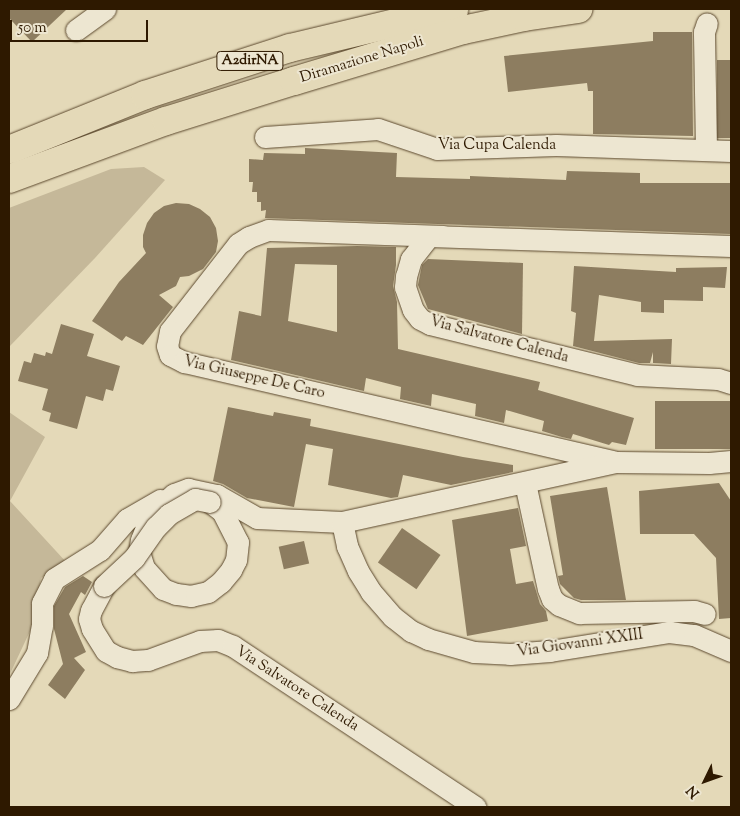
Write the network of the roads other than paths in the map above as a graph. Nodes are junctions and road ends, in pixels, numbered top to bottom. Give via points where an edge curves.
1 (105, 9) edge
2 (578, 9) edge
3 (458, 20) edge
4 (707, 23) dead end
5 (76, 30) dead end
6 (265, 136) dead end
7 (706, 149) junction
8 (9, 150) edge
9 (731, 151) edge
10 (9, 179) edge
11 (443, 236) junction
12 (731, 246) edge
13 (731, 383) edge
14 (731, 461) edge
15 (616, 462) junction
16 (525, 483) junction
17 (174, 494) junction
18 (342, 522) junction
19 (705, 614) dead end
20 (731, 650) edge
21 (9, 699) edge
22 (475, 807) edge

1 - 5 street
2 - 3 highway, Diramazione Napoli / A2dirNA via 524,17
3 - 8 highway, Diramazione Napoli / A2dirNA via 290,48 145,95
3 - 10 highway, Diramazione Napoli / A2dirNA
4 - 7 street via 704,32
6 - 7 street, Via Cupa Calenda via 378,128 437,148 556,145
7 - 9 street, Via Cupa Calenda
11 - 12 street, Via Salvatore Calenda
11 - 13 street, Via Salvatore Calenda via 429,236 412,259 406,276 408,299 425,322 637,375 718,379
11 - 15 street, Via Giuseppe De Caro via 268,230 249,237 238,244 170,331 167,346 170,355 184,362
14 - 15 street
15 - 16 street
16 - 18 street
16 - 19 street via 548,590 559,605 579,613 694,611
17 - 18 street via 188,489 206,492 247,514 268,520
17 - 21 street via 127,519 100,550 54,580 42,603 37,653
17 - 22 street, Via Salvatore Calenda, bridge via 159,507 144,529 139,552 144,568 163,589 191,596 208,592 222,582 236,560 238,542 222,511 210,502 195,499 169,514 156,527 134,558 104,586 91,610 92,629 106,651 132,662 148,660 200,641 218,640 232,646
18 - 20 street, Via Giovanni XXIII via 347,546 371,592 394,617 411,631 428,639 474,652 510,654 550,651 669,632 694,635

